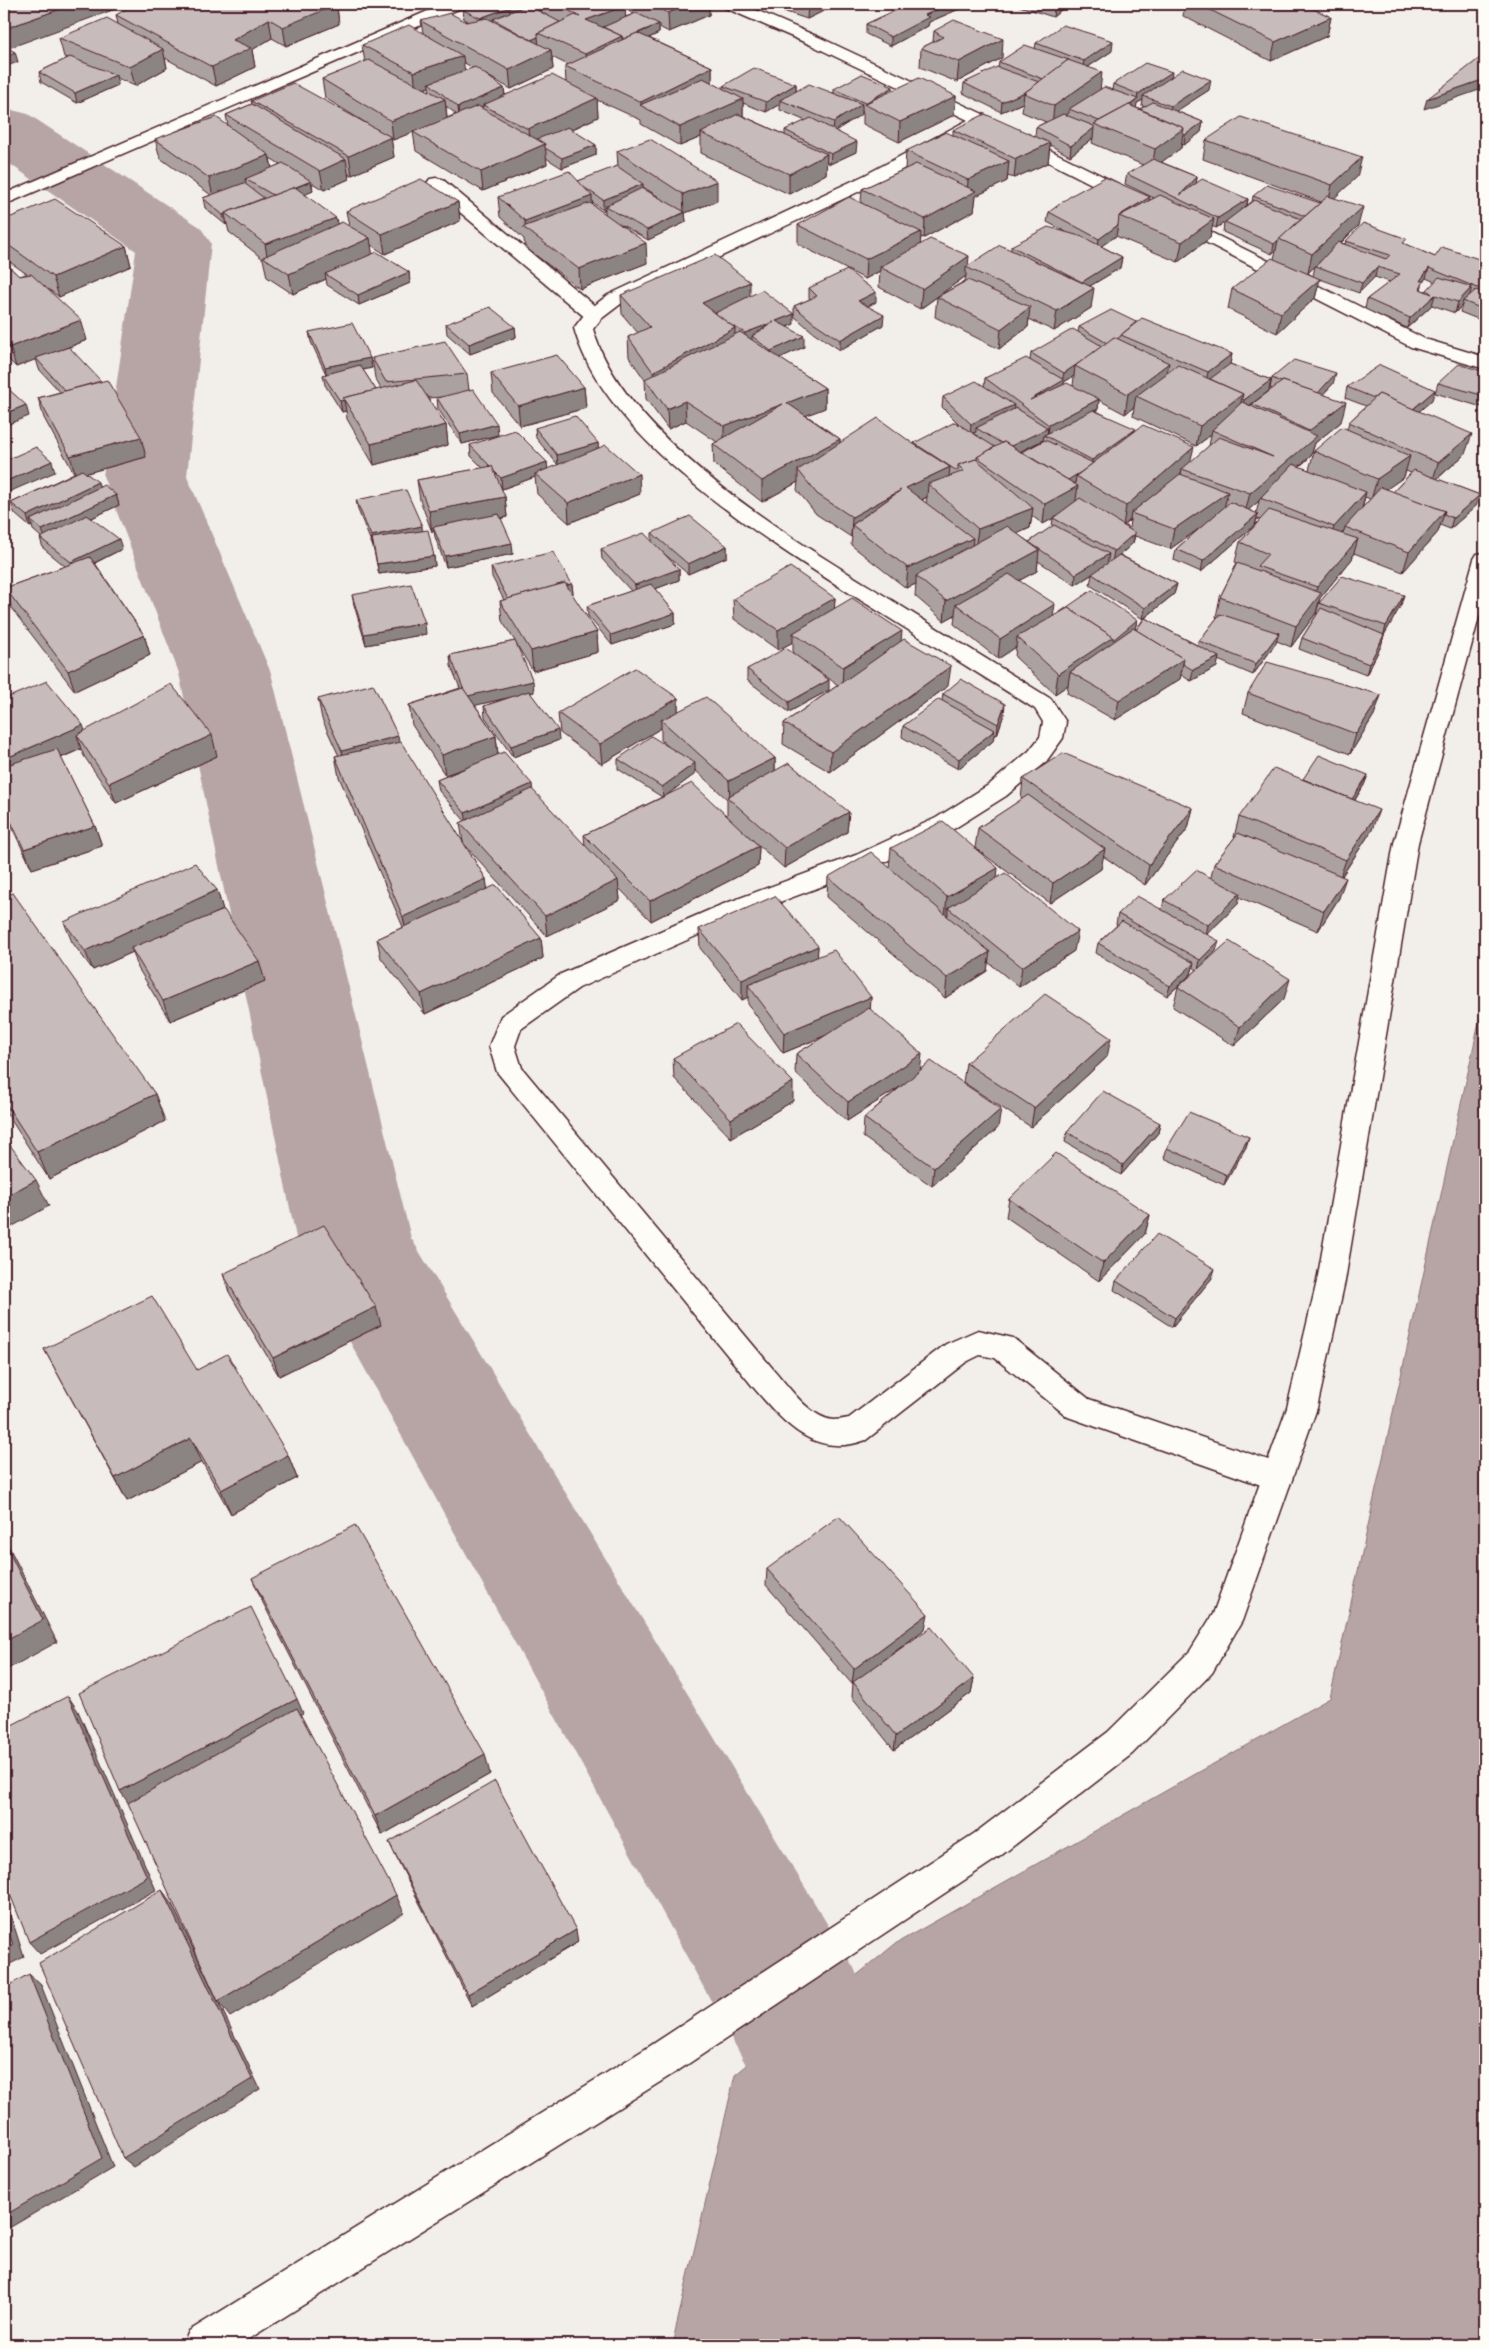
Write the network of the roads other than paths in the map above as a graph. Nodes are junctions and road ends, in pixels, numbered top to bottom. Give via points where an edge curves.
1 (457, 4) edge
2 (729, 4) edge
3 (981, 120) junction
4 (436, 183) dead end
5 (9, 198) edge
6 (1147, 205) edge
7 (1164, 214) edge
8 (594, 315) junction
9 (1485, 363) edge
10 (1485, 559) edge
11 (1278, 1477) junction
12 (203, 2345) edge

1 - 5 main road
2 - 3 main road
3 - 6 main road
3 - 8 main road via 871,179 615,299
4 - 8 main road
7 - 9 main road via 1418,343
8 - 11 main road via 583,328 588,346 623,404 669,452 726,502 1043,704 1055,722 1052,738 1037,757 998,790 944,824 865,861 730,911 570,982 510,1023 502,1046 510,1072 764,1379 794,1414 813,1427 833,1433 855,1431 956,1354 978,1342 1003,1347 1079,1408
10 - 11 main road via 1406,843 1331,1281 1302,1408
11 - 12 main road via 1226,1621 1201,1662 1120,1742 987,1845 663,2059

